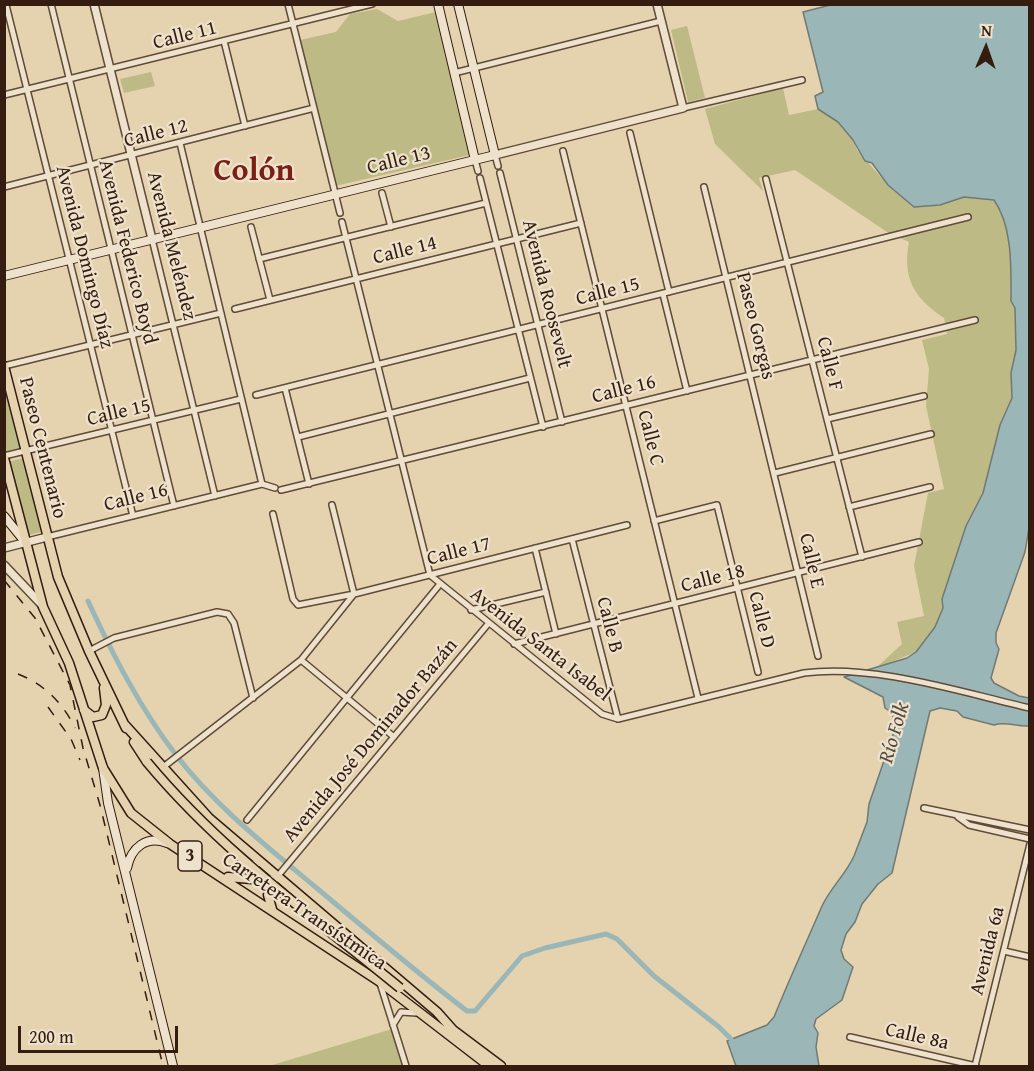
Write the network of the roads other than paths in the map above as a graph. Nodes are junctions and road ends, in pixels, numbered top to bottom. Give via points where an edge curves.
1 (51, 4) edge
2 (94, 4) edge
3 (288, 4) edge
4 (372, 4) edge
5 (438, 4) edge
6 (458, 4) edge
7 (657, 4) edge
8 (6, 5) edge
9 (661, 21) junction
10 (293, 24) junction
11 (224, 41) junction
12 (474, 68) junction
13 (110, 69) junction
14 (454, 73) junction
15 (69, 79) junction
16 (802, 80) dead end
17 (27, 90) junction
18 (4, 95) edge
19 (314, 108) junction
20 (683, 108) junction
21 (245, 126) junction
22 (629, 128) junction
23 (180, 143) junction
24 (561, 145) junction
25 (495, 155) junction
26 (131, 156) junction
27 (475, 160) junction
28 (90, 166) junction
29 (48, 176) junction
30 (766, 180) dead end
31 (5, 186) edge
32 (704, 187) dead end
33 (382, 193) dead end
34 (335, 194) junction
35 (486, 203) junction
36 (340, 213) dead end
37 (968, 217) dead end
38 (342, 222) dead end
39 (581, 223) junction
40 (200, 227) junction
41 (251, 227) dead end
42 (391, 227) junction
43 (346, 238) junction
44 (152, 239) junction
45 (515, 240) junction
46 (495, 244) junction
47 (111, 250) junction
48 (259, 259) junction
49 (69, 260) junction
50 (787, 262) junction
51 (4, 276) edge
52 (726, 278) junction
53 (356, 279) junction
54 (666, 293) junction
55 (270, 300) junction
56 (235, 309) dead end
57 (602, 309) junction
58 (221, 313) junction
59 (975, 320) dead end
60 (173, 325) junction
61 (536, 326) junction
62 (517, 330) junction
63 (132, 335) junction
64 (90, 345) junction
65 (812, 360) junction
66 (378, 365) junction
67 (5, 366) edge
68 (750, 376) junction
69 (530, 378) junction
70 (285, 388) junction
71 (687, 391) junction
72 (256, 395) dead end
73 (924, 396) dead end
74 (241, 399) junction
75 (626, 406) junction
76 (194, 411) junction
77 (390, 413) junction
78 (827, 419) junction
79 (153, 420) junction
80 (562, 422) junction
81 (543, 427) junction
82 (111, 430) junction
83 (932, 435) dead end
84 (298, 436) junction
85 (26, 451) junction
86 (836, 459) junction
87 (5, 460) edge
88 (402, 461) junction
89 (775, 473) junction
90 (262, 484) junction
91 (309, 484) junction
92 (930, 487) dead end
93 (215, 496) junction
94 (332, 505) dead end
95 (174, 506) junction
96 (849, 507) junction
97 (273, 514) dead end
98 (4, 516) edge
99 (133, 516) junction
100 (654, 520) junction
101 (627, 525) dead end
102 (47, 537) junction
103 (572, 539) junction
104 (919, 542) dead end
105 (26, 543) junction
106 (4, 548) edge
107 (535, 548) junction
108 (862, 557) junction
109 (4, 565) edge
110 (798, 573) junction
111 (430, 574) junction
112 (440, 584) junction
113 (737, 588) junction
114 (546, 592) junction
115 (354, 594) junction
116 (675, 604) junction
117 (43, 607) junction
118 (471, 610) junction
119 (488, 624) junction
120 (594, 624) junction
121 (556, 634) junction
122 (514, 644) junction
123 (93, 648) junction
124 (818, 656) dead end
125 (301, 660) junction
126 (758, 672) dead end
127 (103, 681) junction
128 (253, 698) junction
129 (347, 698) junction
130 (698, 698) junction
131 (1029, 708) edge
132 (84, 710) junction
133 (618, 719) junction
134 (125, 725) junction
135 (394, 737) junction
136 (166, 766) junction
137 (103, 768) junction
138 (924, 808) dead end
139 (958, 817) junction
140 (247, 820) dead end
141 (1029, 830) edge
142 (1029, 839) edge
143 (170, 844) junction
144 (1029, 844) edge
145 (252, 857) junction
146 (126, 873) junction
147 (219, 874) junction
148 (277, 877) junction
149 (273, 910) junction
150 (1004, 951) junction
151 (1029, 957) edge
152 (380, 982) junction
153 (425, 1018) junction
154 (393, 1025) junction
155 (453, 1030) junction
156 (850, 1037) dead end
157 (172, 1066) edge
158 (406, 1066) edge
159 (489, 1066) edge
160 (501, 1066) edge
161 (976, 1066) edge

1 - 15 street, Avenida Federico Boyd
2 - 13 street, Avenida Meléndez
3 - 10 street
4 - 10 street, Calle 11
5 - 14 main road, Avenida Roosevelt
6 - 12 main road, Avenida Roosevelt
7 - 9 street
8 - 17 street, Avenida Domingo Díaz
9 - 12 street
9 - 20 street
10 - 11 street, Calle 11
10 - 19 street
11 - 13 street, Calle 11
11 - 21 street
12 - 14 street
12 - 25 main road, Avenida Roosevelt
13 - 15 street, Calle 11
13 - 26 street, Avenida Meléndez
14 - 27 main road, Avenida Roosevelt
15 - 17 street, Calle 11
15 - 28 street, Avenida Federico Boyd
16 - 20 street, Calle 13
17 - 18 street, Calle 11
17 - 29 street, Avenida Domingo Díaz
19 - 21 street, Calle 12
19 - 34 street
20 - 22 street, Calle 13
21 - 23 street, Calle 12
22 - 24 street, Calle 13
22 - 54 street
23 - 26 street, Calle 12
23 - 40 street
24 - 25 street, Calle 13
24 - 39 street, Calle C
25 - 27 main road, Calle 13
25 - 45 street, Avenida Roosevelt
26 - 28 street, Calle 12
26 - 44 street, Avenida Meléndez
27 - 34 main road, Calle 13
27 - 35 street, Avenida Roosevelt
28 - 29 street, Calle 12
28 - 47 street, Avenida Federico Boyd
29 - 31 street, Calle 12
29 - 49 street, Avenida Domingo Díaz
30 - 50 street, Calle F
32 - 52 street, Paseo Gorgas
33 - 42 street
34 - 36 street
34 - 40 main road, Calle 13
35 - 42 street
35 - 46 street, Avenida Roosevelt
37 - 50 street, Calle 15
38 - 43 street
39 - 45 street, Calle 14
39 - 57 street, Calle C
40 - 44 main road, Calle 13
40 - 58 street
41 - 48 street
42 - 43 street
43 - 48 street
43 - 53 street
44 - 47 main road, Calle 13
44 - 60 street, Avenida Meléndez
45 - 46 street, Calle 14
45 - 61 street, Avenida Roosevelt
46 - 53 street, Calle 14
46 - 62 street, Avenida Roosevelt
47 - 49 main road, Calle 13
47 - 63 street, Avenida Federico Boyd
48 - 55 street
49 - 51 main road, Calle 13
49 - 64 street, Avenida Domingo Díaz
50 - 52 street, Calle 15
50 - 65 street, Calle F
52 - 54 street, Calle 15
52 - 68 street, Paseo Gorgas
53 - 55 street, Calle 14
53 - 66 street
54 - 57 street, Calle 15
54 - 71 street
55 - 56 street, Calle 14
57 - 61 street, Calle 15
57 - 75 street, Calle C
58 - 60 street
58 - 74 street
59 - 65 street, Calle 16
60 - 63 street
60 - 76 street, Avenida Meléndez
61 - 62 street, Calle 15
61 - 80 street, Avenida Roosevelt
62 - 66 street, Calle 15
62 - 69 street, Avenida Roosevelt
63 - 64 street
63 - 79 street, Avenida Federico Boyd
64 - 67 street
64 - 82 street, Avenida Domingo Díaz
65 - 68 street, Calle 16
65 - 78 street, Calle F
66 - 70 street, Calle 15
66 - 77 street
67 - 85 main road, Paseo Centenario / 3
68 - 71 street, Calle 16
68 - 89 street, Paseo Gorgas
69 - 77 street
69 - 81 street, Avenida Roosevelt
70 - 72 street, Calle 15
70 - 84 street
71 - 75 street, Calle 16
73 - 78 street
74 - 76 street, Calle 15
74 - 90 street
75 - 80 street, Calle 16
75 - 100 street, Calle C
76 - 79 street, Calle 15
76 - 93 street, Avenida Meléndez
77 - 84 street
77 - 88 street
78 - 86 street, Calle F
79 - 82 street, Calle 15
79 - 95 street, Avenida Federico Boyd
80 - 81 street, Calle 16
81 - 88 street, Calle 16
82 - 85 street, Calle 15
82 - 99 street, Avenida Domingo Díaz
83 - 86 street
84 - 91 street
85 - 87 street, Calle 15
85 - 102 main road, Paseo Centenario / 3
86 - 89 street
86 - 96 street, Calle F
87 - 105 main road, Paseo Centenario / 3
88 - 91 street, Calle 16
88 - 111 street
89 - 110 street, Calle E
90 - 91 street, Calle 16 via 278,489
90 - 93 street, Calle 16
92 - 96 street
93 - 95 street, Calle 16
94 - 115 street
95 - 99 street, Calle 16
96 - 108 street, Calle F
97 - 115 street, Calle 17 via 293,599 298,605
98 - 105 main road
99 - 102 street, Calle 16
100 - 113 street, Calle D via 717,505
100 - 116 street, Calle C
101 - 103 street, Calle 17
102 - 105 street, Calle 16
102 - 123 main road, Carretera Transístmica / 3 via 65,597
103 - 107 street, Calle 17
103 - 120 street, Calle B
104 - 108 street, Calle 18
105 - 106 street, Calle 16
105 - 117 main road, Carretera Transístmica / 3
107 - 111 street, Calle 17
107 - 114 street
108 - 110 street, Calle 18
109 - 117 street
110 - 113 street, Calle 18
110 - 124 street, Calle E
111 - 112 street, Avenida Santa Isabel
111 - 115 street, Calle 17
112 - 118 street, Avenida Santa Isabel
112 - 129 street
113 - 116 street, Calle 18
113 - 126 street, Calle D
114 - 118 street
114 - 121 street
115 - 125 street
116 - 120 street, Calle 18
116 - 130 street, Calle C
117 - 132 main road, Carretera Transístmica / 3 via 69,663
118 - 119 street, Avenida Santa Isabel
119 - 122 street, Avenida Santa Isabel
119 - 135 street, Avenida José Dominador Bazán
120 - 121 street, Calle 18
120 - 133 street, Calle B
121 - 122 street, Calle 18
122 - 133 street, Avenida Santa Isabel via 602,714
123 - 127 main road, Carretera Transístmica / 3
123 - 128 street via 114,638 218,612 228,614 234,622
125 - 128 street
125 - 129 street
127 - 132 main road via 104,713 95,718
127 - 134 main road, Carretera Transístmica / 3
128 - 136 street
129 - 135 street
129 - 140 street
130 - 131 street, Avenida Santa Isabel via 830,670 872,673
130 - 133 street, Avenida Santa Isabel
132 - 137 main road, Carretera Transístmica / 3
134 - 136 main road
134 - 155 main road, Carretera Transístmica / 3, bridge via 147,762 181,803 243,862
135 - 148 street, Avenida José Dominador Bazán
136 - 145 main road via 193,803
137 - 143 main road, Carretera Transístmica / 3 via 131,813
137 - 146 main road
138 - 139 street
139 - 141 street
139 - 142 street via 969,825
143 - 146 main road via 160,840 143,842 133,850
143 - 147 main road, Carretera Transístmica / 3
144 - 150 street, Avenida 6a
145 - 147 main road via 255,871 251,879 237,880
145 - 148 main road
146 - 157 main road
147 - 149 main road, Carretera Transístmica / 3
148 - 149 main road via 268,895
148 - 155 main road via 437,1012
149 - 152 main road, Carretera Transístmica / 3
150 - 151 street
150 - 161 street, Avenida 6a
152 - 153 main road, Carretera Transístmica / 3
152 - 154 street
153 - 154 street via 414,1012 401,1012
153 - 159 main road, Carretera Transístmica / 3
154 - 158 street
155 - 160 main road, Carretera Transístmica / 3
156 - 161 street, Calle 8a

